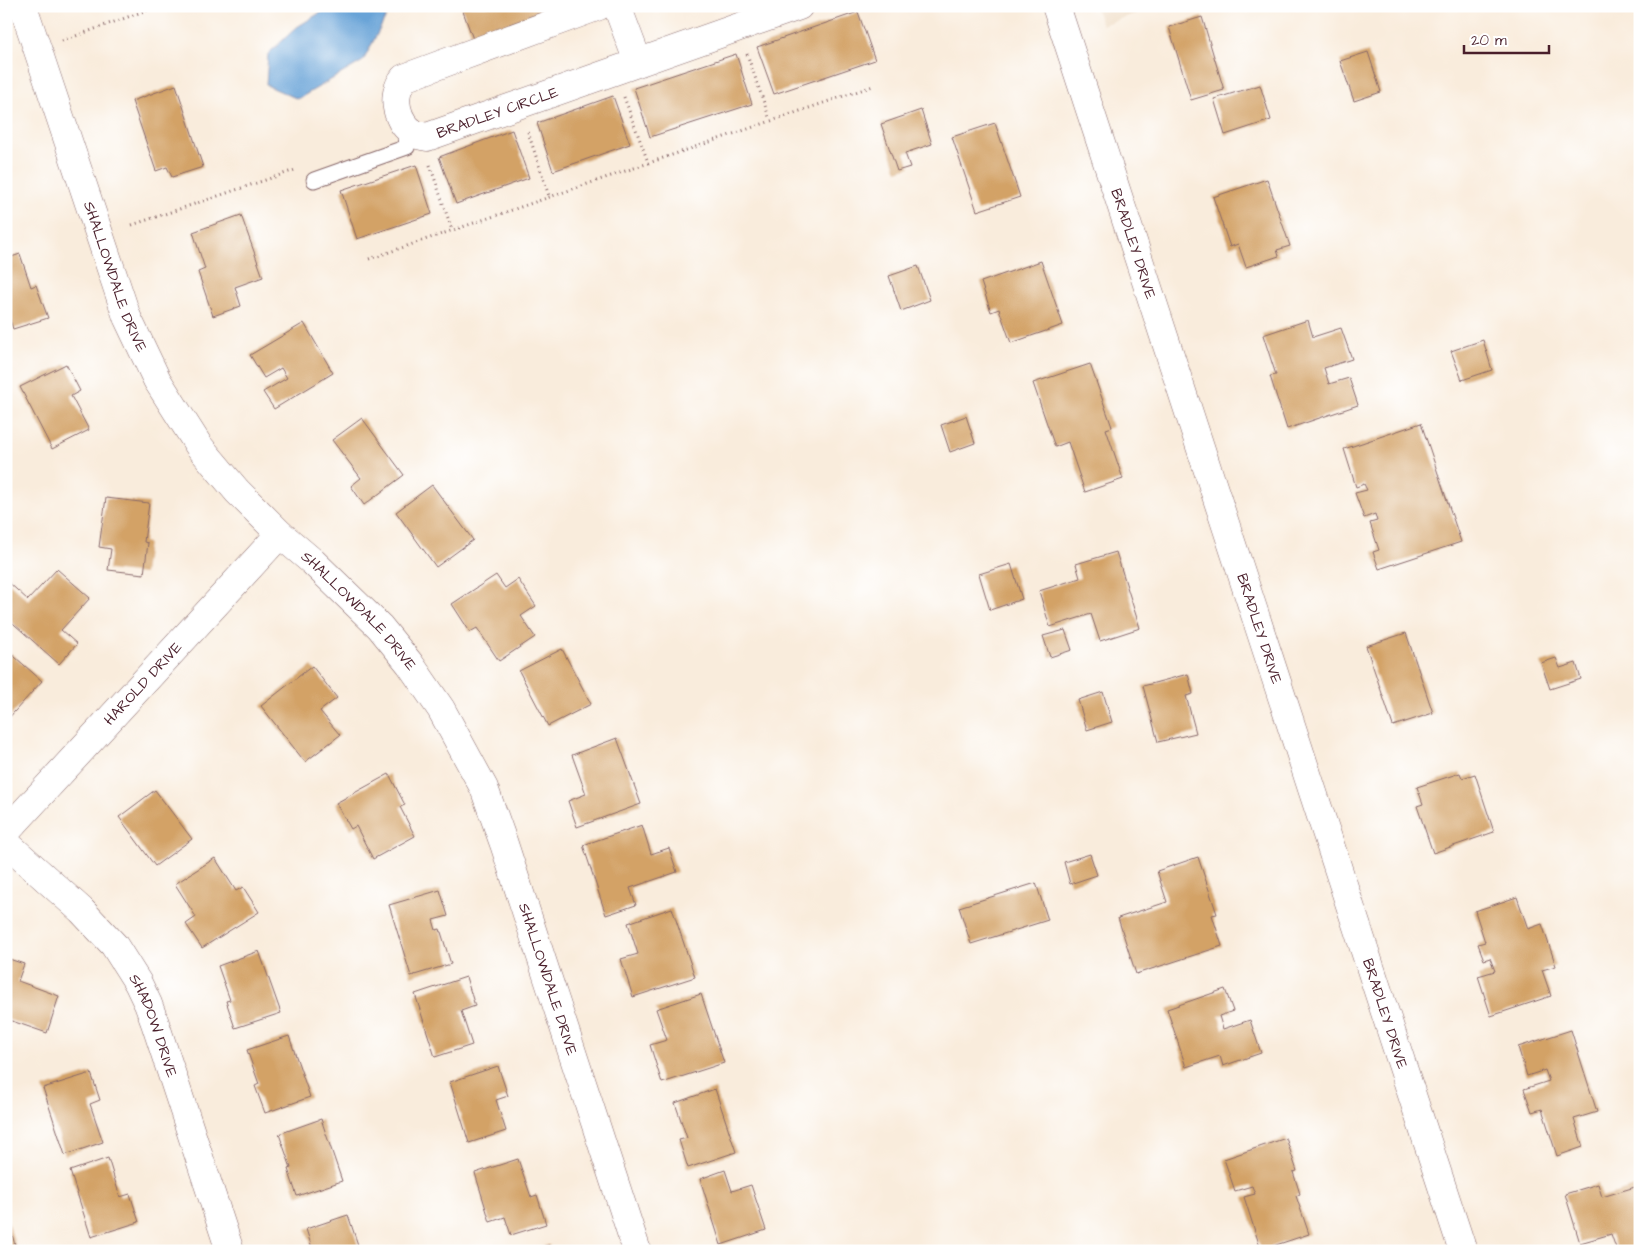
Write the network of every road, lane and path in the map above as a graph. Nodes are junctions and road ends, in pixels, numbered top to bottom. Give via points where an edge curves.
1 (23, 6) edge
2 (158, 6) edge
3 (599, 6) edge
4 (617, 6) edge
5 (799, 6) edge
6 (1056, 6) edge
7 (738, 28) junction
8 (54, 45) dead end
9 (626, 67) junction
10 (872, 86) dead end
11 (519, 105) junction
12 (770, 120) junction
13 (413, 130) junction
14 (648, 162) junction
15 (314, 180) joint
16 (549, 196) junction
17 (132, 225) dead end
18 (452, 230) junction
19 (369, 258) dead end
20 (280, 534) junction
21 (6, 832) edge
22 (6, 844) edge
23 (230, 1251) edge
24 (637, 1251) edge
25 (1464, 1251) edge

1 - 20 street, SHALLOWDALE DRIVE via 137,340 157,380 199,446 237,491
2 - 8 path
3 - 13 street via 404,78 395,94 397,107
4 - 9 street
5 - 7 street, BRADLEY CIRCLE
6 - 25 street, BRADLEY DRIVE
7 - 9 street, BRADLEY CIRCLE
7 - 12 path
9 - 11 street, BRADLEY CIRCLE
9 - 14 path
10 - 12 path
11 - 13 street, BRADLEY CIRCLE via 427,137
11 - 16 path
12 - 14 path
13 - 15 lane via 407,147
13 - 18 path
14 - 16 path
15 - 17 path via 309,165
16 - 18 path
18 - 19 path
20 - 21 street, HAROLD DRIVE
20 - 24 street, SHALLOWDALE DRIVE via 380,627 410,664 441,709 484,788
22 - 23 street, SHADOW DRIVE via 99,928 138,983 155,1023

